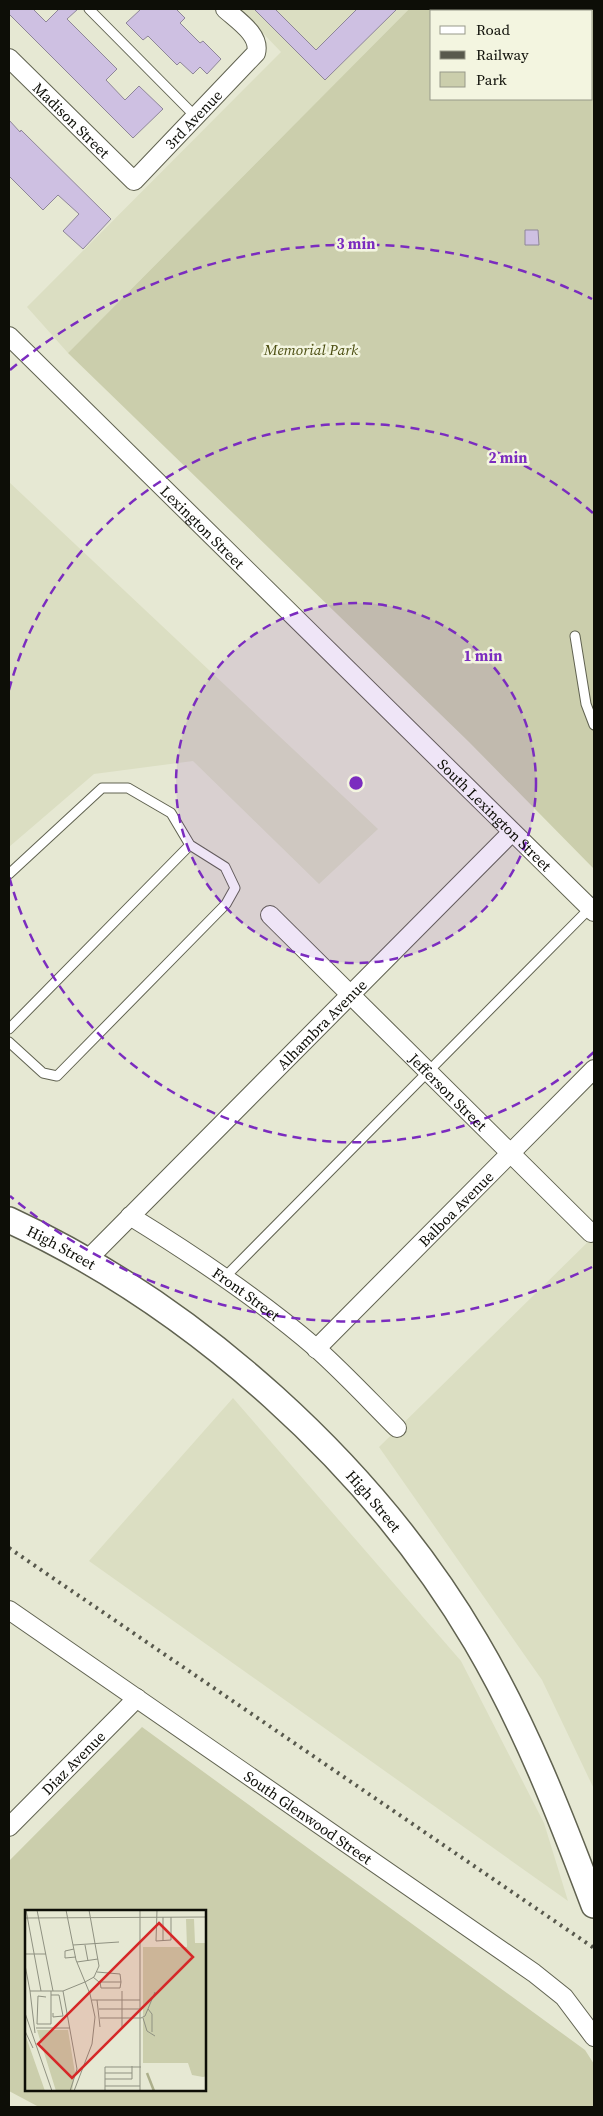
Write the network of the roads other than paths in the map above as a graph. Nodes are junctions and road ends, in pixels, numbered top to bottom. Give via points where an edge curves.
1 (89, 9) edge
2 (225, 9) edge
3 (9, 58) edge
4 (194, 115) junction
5 (134, 181) joint
6 (9, 336) edge
7 (575, 636) dead end
8 (396, 718) joint
9 (594, 725) edge
10 (512, 832) junction
11 (190, 845) junction
12 (9, 874) edge
13 (592, 910) edge
14 (270, 915) dead end
15 (350, 995) junction
16 (9, 1029) edge
17 (9, 1042) edge
18 (594, 1069) edge
19 (428, 1071) junction
20 (511, 1154) junction
21 (130, 1216) junction
22 (9, 1220) edge
23 (591, 1233) dead end
24 (86, 1261) junction
25 (225, 1277) junction
26 (316, 1349) junction
27 (397, 1428) dead end
28 (9, 1610) edge
29 (137, 1698) junction
30 (9, 1827) edge
31 (594, 1905) edge
32 (594, 2037) edge

1 - 4 lane
2 - 4 street, 3rd Avenue via 256,41 257,49 253,57
3 - 5 street, Madison Street
4 - 5 street, 3rd Avenue
6 - 8 street, Lexington Street
7 - 9 lane via 586,704
8 - 10 street, South Lexington Street
10 - 13 street, South Lexington Street
10 - 15 street, Alhambra Avenue
11 - 12 lane via 172,813 128,788 102,788
11 - 16 lane
11 - 17 lane via 225,867 235,888 226,904 57,1076 43,1073
13 - 19 lane
14 - 15 street, Jefferson Street
15 - 19 street, Jefferson Street
15 - 21 street, Alhambra Avenue
18 - 20 street, Balboa Avenue
19 - 20 street, Jefferson Street
19 - 25 lane
20 - 23 street, Jefferson Street
20 - 26 street, Balboa Avenue
21 - 24 street
21 - 25 street, Front Street
22 - 24 main road, High Street
24 - 31 main road, High Street via 203,1339 259,1383 353,1475 390,1517 476,1642 521,1725 556,1804
25 - 26 street, Front Street
26 - 27 street, Front Street
28 - 29 street, South Glenwood Street
29 - 30 street, Diaz Avenue
29 - 32 street, South Glenwood Street via 534,1973 564,1997

